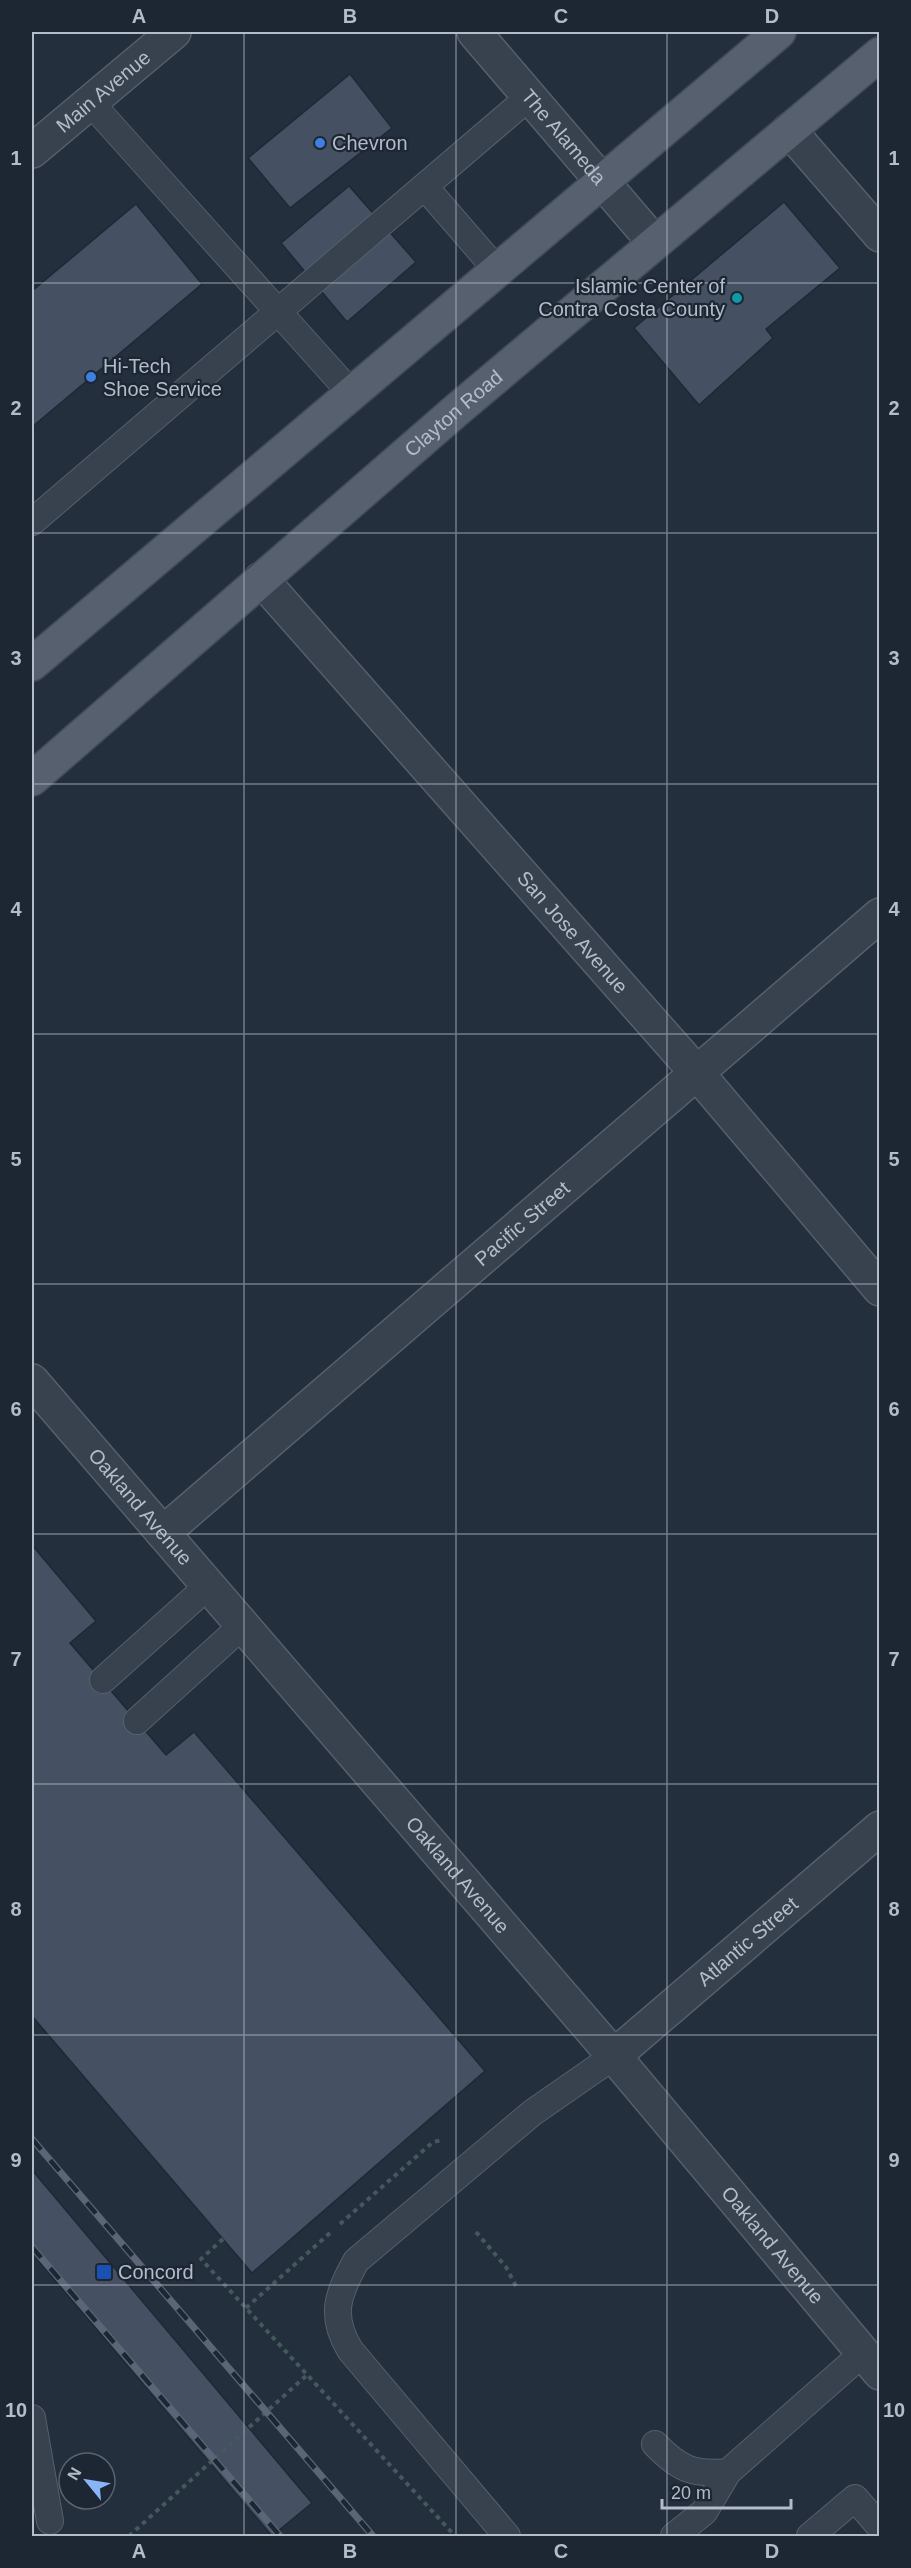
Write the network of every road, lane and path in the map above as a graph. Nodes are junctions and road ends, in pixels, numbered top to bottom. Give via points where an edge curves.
1 (174, 32) edge
2 (474, 32) edge
3 (779, 32) edge
4 (879, 54) edge
5 (529, 97) junction
6 (90, 102) junction
7 (789, 130) junction
8 (32, 151) edge
9 (600, 181) junction
10 (425, 187) junction
11 (879, 235) edge
12 (654, 242) junction
13 (496, 269) junction
14 (279, 312) junction
15 (351, 393) junction
16 (32, 522) edge
17 (261, 579) junction
18 (32, 664) edge
19 (32, 779) edge
20 (879, 915) edge
21 (697, 1073) junction
22 (879, 1288) edge
23 (32, 1381) edge
24 (164, 1533) junction
25 (208, 1586) junction
26 (243, 1625) junction
27 (103, 1680) dead end
28 (137, 1721) dead end
29 (879, 1828) edge
30 (614, 2056) junction
31 (477, 2232) dead end
32 (223, 2239) dead end
33 (517, 2288) dead end
34 (871, 2363) edge
35 (308, 2375) junction
36 (32, 2418) edge
37 (655, 2444) dead end
38 (728, 2472) junction
39 (48, 2523) edge
40 (879, 2527) edge
41 (129, 2536) edge
42 (455, 2536) edge
43 (507, 2536) edge
44 (674, 2536) edge
45 (810, 2536) edge

1 - 6 street, Main Avenue
2 - 5 street, The Alameda
3 - 9 main road
4 - 7 main road, Clayton Road
5 - 9 street, The Alameda
5 - 10 lane
6 - 8 street, Main Avenue
6 - 14 lane
7 - 11 street
7 - 12 main road, Clayton Road
9 - 12 street, The Alameda
9 - 13 main road
10 - 13 lane
10 - 14 lane
12 - 17 main road, Clayton Road
13 - 15 main road
14 - 15 lane
14 - 16 lane
15 - 18 main road
17 - 19 main road, Clayton Road
17 - 21 street, San Jose Avenue
20 - 21 street, Pacific Street
21 - 22 street, San Jose Avenue
21 - 24 street, Pacific Street
23 - 24 street, Oakland Avenue
24 - 25 street, Oakland Avenue
25 - 26 street, Oakland Avenue
25 - 27 lane
26 - 28 lane
26 - 30 street, Oakland Avenue
29 - 30 street, Atlantic Street
30 - 34 street, Oakland Avenue
30 - 43 lane via 532,2113 357,2261 340,2290 336,2317 350,2350
31 - 33 path via 506,2267
32 - 35 path via 201,2259
34 - 38 lane
35 - 41 path
35 - 42 path
36 - 39 lane
37 - 38 lane via 673,2462 701,2475
38 - 44 lane via 704,2512
40 - 45 lane via 855,2498

